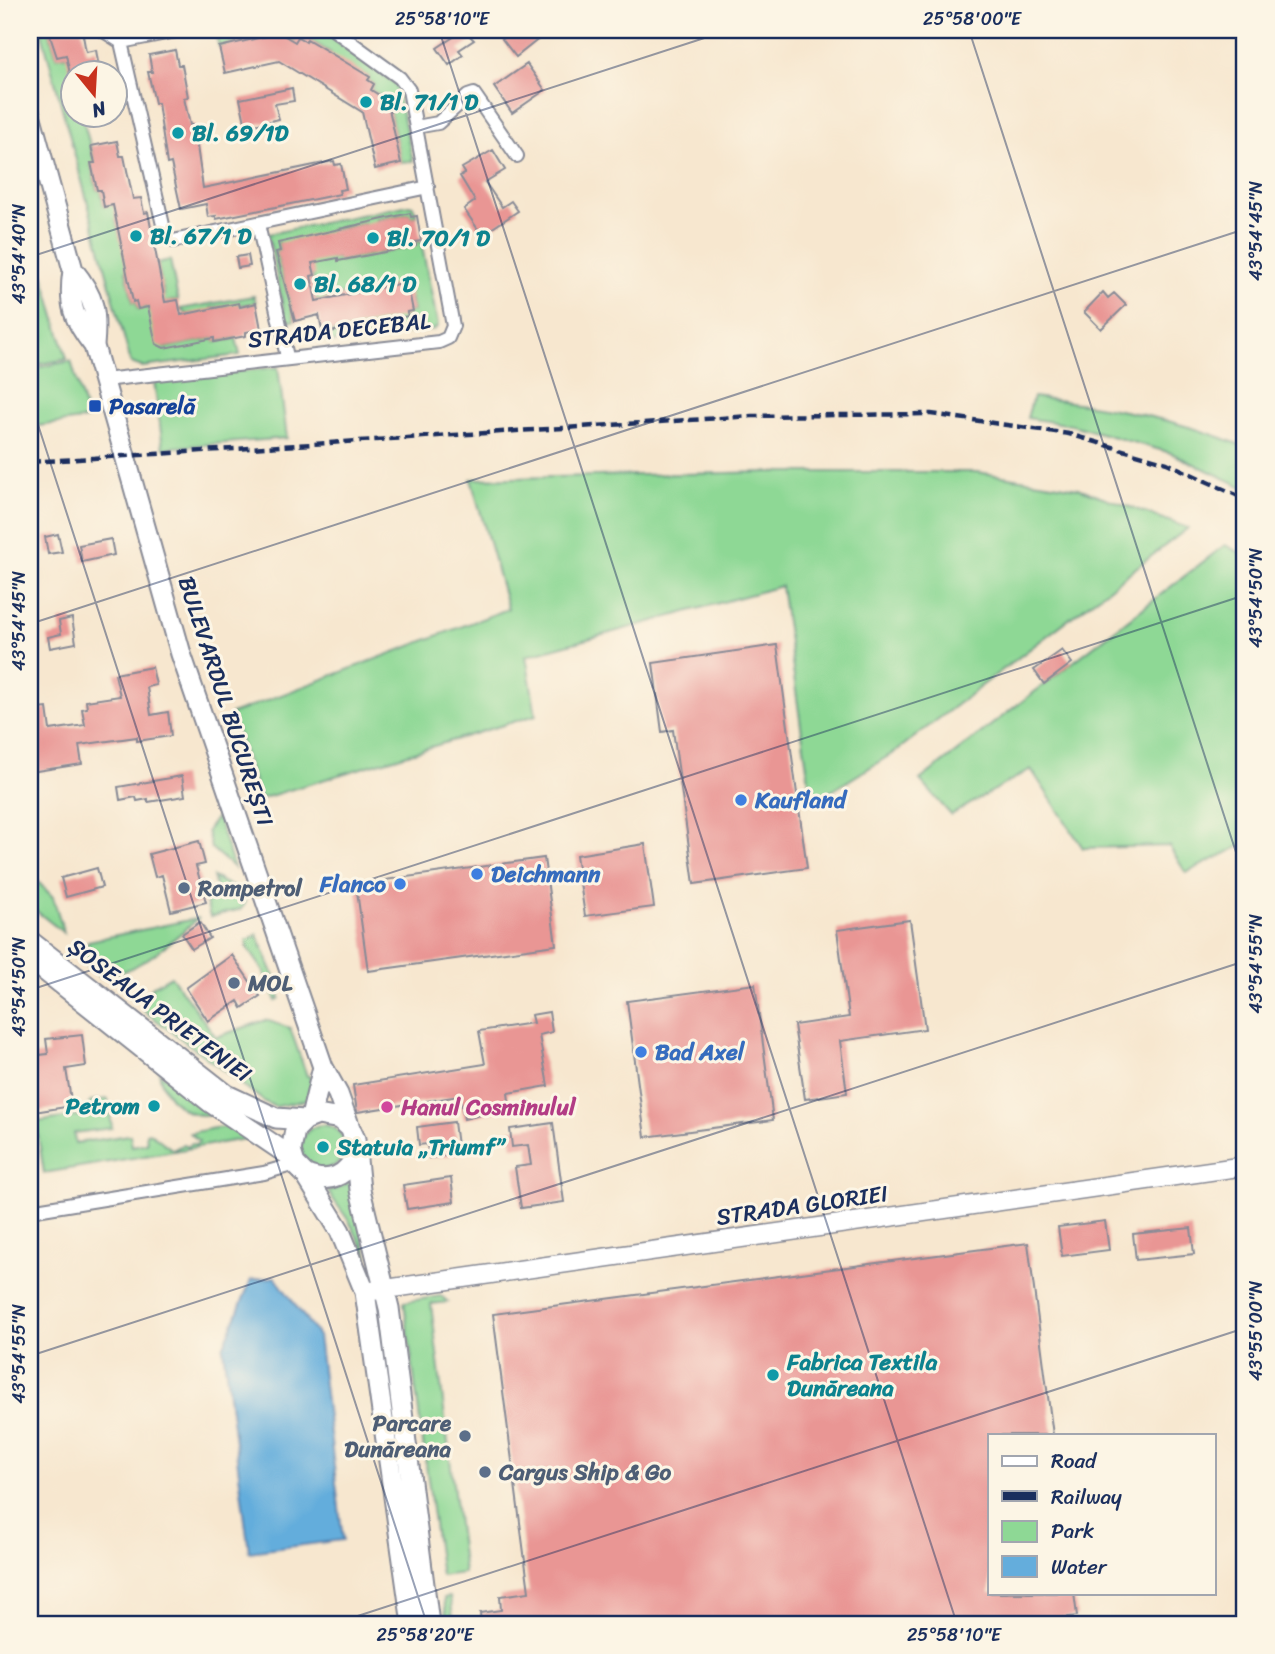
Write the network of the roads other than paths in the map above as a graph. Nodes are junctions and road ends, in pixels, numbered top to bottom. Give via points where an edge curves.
1 (102, 30) edge
2 (181, 30) edge
3 (334, 30) edge
4 (121, 42) junction
5 (30, 114) edge
6 (416, 127) junction
7 (517, 156) dead end
8 (428, 187) junction
9 (258, 224) junction
10 (287, 357) junction
11 (104, 380) junction
12 (30, 941) edge
13 (30, 960) edge
14 (323, 1067) junction
15 (308, 1119) junction
16 (350, 1128) junction
17 (356, 1152) junction
18 (298, 1165) junction
19 (1245, 1166) edge
20 (30, 1211) edge
21 (386, 1289) junction
22 (365, 1292) junction
23 (412, 1624) edge
24 (429, 1624) edge

1 - 4 street
2 - 4 street
3 - 6 street, STRADA DECEBAL via 406,83
4 - 9 street via 166,238 173,241
5 - 11 main road, BULEVARDUL BUCUREȘTI via 73,270 69,295 76,323 94,346
6 - 7 street via 438,123 474,94
6 - 8 street, STRADA DECEBAL
8 - 9 street
8 - 10 street, STRADA DECEBAL via 453,326 448,338
9 - 10 street
10 - 11 street, STRADA DECEBAL
11 - 14 main road, BULEVARDUL BUCUREȘTI via 181,654
12 - 15 main road, ȘOSEAUA PRIETENIEI via 227,1095 276,1118
13 - 18 main road, ȘOSEAUA PRIETENIEI
14 - 15 main road
14 - 16 main road, BULEVARDUL BUCUREȘTI
15 - 16 main road via 333,1116
15 - 18 main road via 293,1137
16 - 17 main road
17 - 18 main road via 349,1167 337,1177 321,1180
17 - 21 main road via 360,1190
18 - 20 street
18 - 22 main road via 340,1231
19 - 21 main road, STRADA GLORIEI
21 - 22 main road, STRADA GLORIEI
21 - 24 main road
22 - 23 main road

